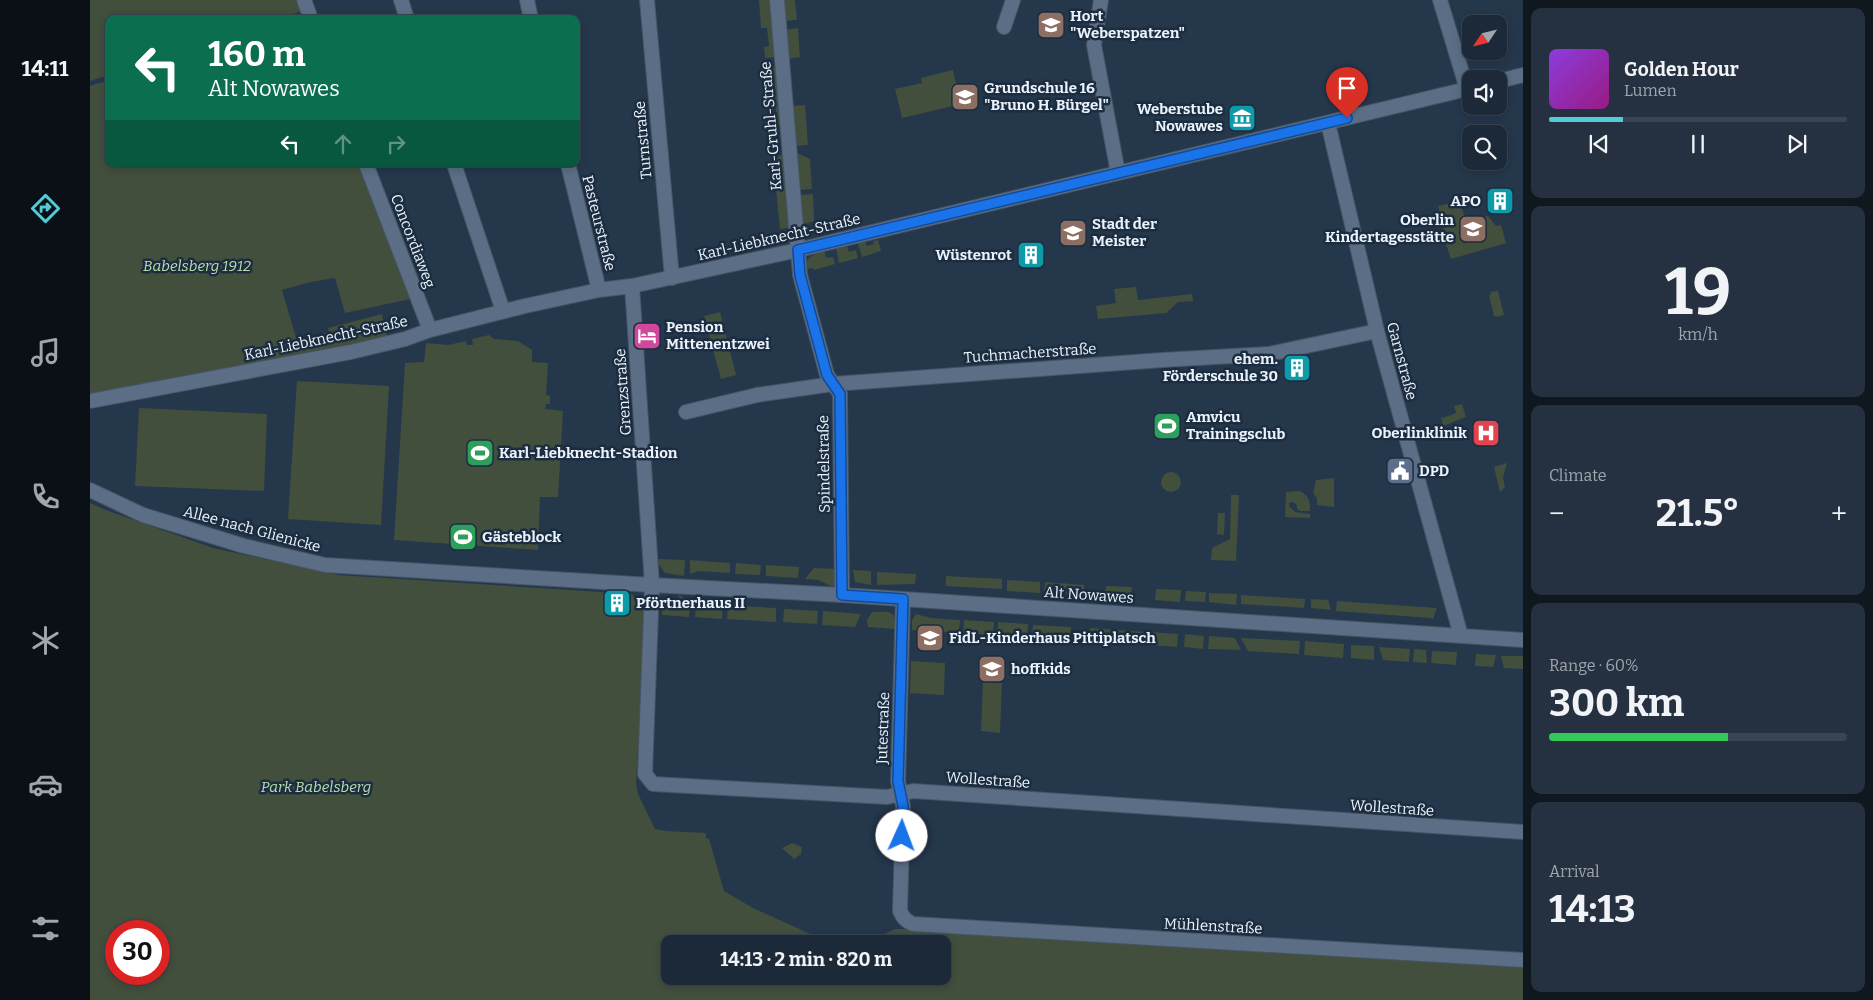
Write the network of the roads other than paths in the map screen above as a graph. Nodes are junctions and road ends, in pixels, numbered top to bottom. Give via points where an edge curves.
1 (304, 0) edge
2 (401, 0) edge
3 (527, 0) edge
4 (647, 0) edge
5 (777, 0) edge
6 (1013, 0) edge
7 (1101, 0) edge
8 (1440, 0) edge
9 (310, 15) edge
10 (406, 15) edge
11 (531, 15) edge
12 (1004, 27) dead end
13 (1463, 70) edge
14 (1523, 75) edge
15 (1507, 79) edge
16 (1462, 91) edge
17 (1328, 122) junction
18 (367, 167) edge
19 (455, 167) edge
20 (569, 167) edge
21 (1118, 173) junction
22 (798, 250) junction
23 (672, 278) junction
24 (632, 286) junction
25 (599, 290) junction
26 (503, 311) junction
27 (430, 330) junction
28 (1377, 331) junction
29 (833, 384) junction
30 (90, 401) edge
31 (686, 412) dead end
32 (90, 490) edge
33 (652, 585) junction
34 (842, 595) junction
35 (903, 599) junction
36 (1461, 636) junction
37 (1523, 640) edge
38 (900, 794) junction
39 (1523, 832) edge
40 (902, 918) joint
41 (1523, 960) edge

1 - 9 street
2 - 10 street
3 - 11 street
4 - 23 street, Turnstraße
5 - 22 street, Karl-Gruhl-Straße
6 - 12 street
7 - 21 street via 1094,45
8 - 13 street
14 - 15 street
16 - 17 street, Karl-Liebknecht-Straße
17 - 21 street, Karl-Liebknecht-Straße
17 - 28 street, Garnstraße
18 - 27 street, Concordiaweg
19 - 26 street
20 - 25 street, Pasteurstraße
21 - 22 street, Karl-Liebknecht-Straße
22 - 23 street, Karl-Liebknecht-Straße
22 - 29 street, Spindelstraße via 800,275 827,375
23 - 24 street, Karl-Liebknecht-Straße
24 - 25 street, Karl-Liebknecht-Straße
24 - 33 street, Grenzstraße
25 - 26 street, Karl-Liebknecht-Straße
26 - 27 street, Karl-Liebknecht-Straße
27 - 30 street, Karl-Liebknecht-Straße via 351,352
28 - 29 street, Tuchmacherstraße via 1269,354
28 - 36 street, Garnstraße
29 - 31 street, Tuchmacherstraße via 757,395
29 - 34 street, Spindelstraße via 840,394
32 - 33 street, Allee nach Glienicke via 143,515 244,546 325,565
33 - 34 street, Alt Nowawes
33 - 38 street, Wollestraße via 646,774 651,782 658,786 887,797
34 - 35 street, Alt Nowawes
35 - 36 street, Alt Nowawes
35 - 38 street, Jutestraße
36 - 37 street, Alt Nowawes
38 - 39 street, Wollestraße via 913,791
38 - 40 street, Jutestraße via 903,806
40 - 41 street, Mühlenstraße via 914,924

